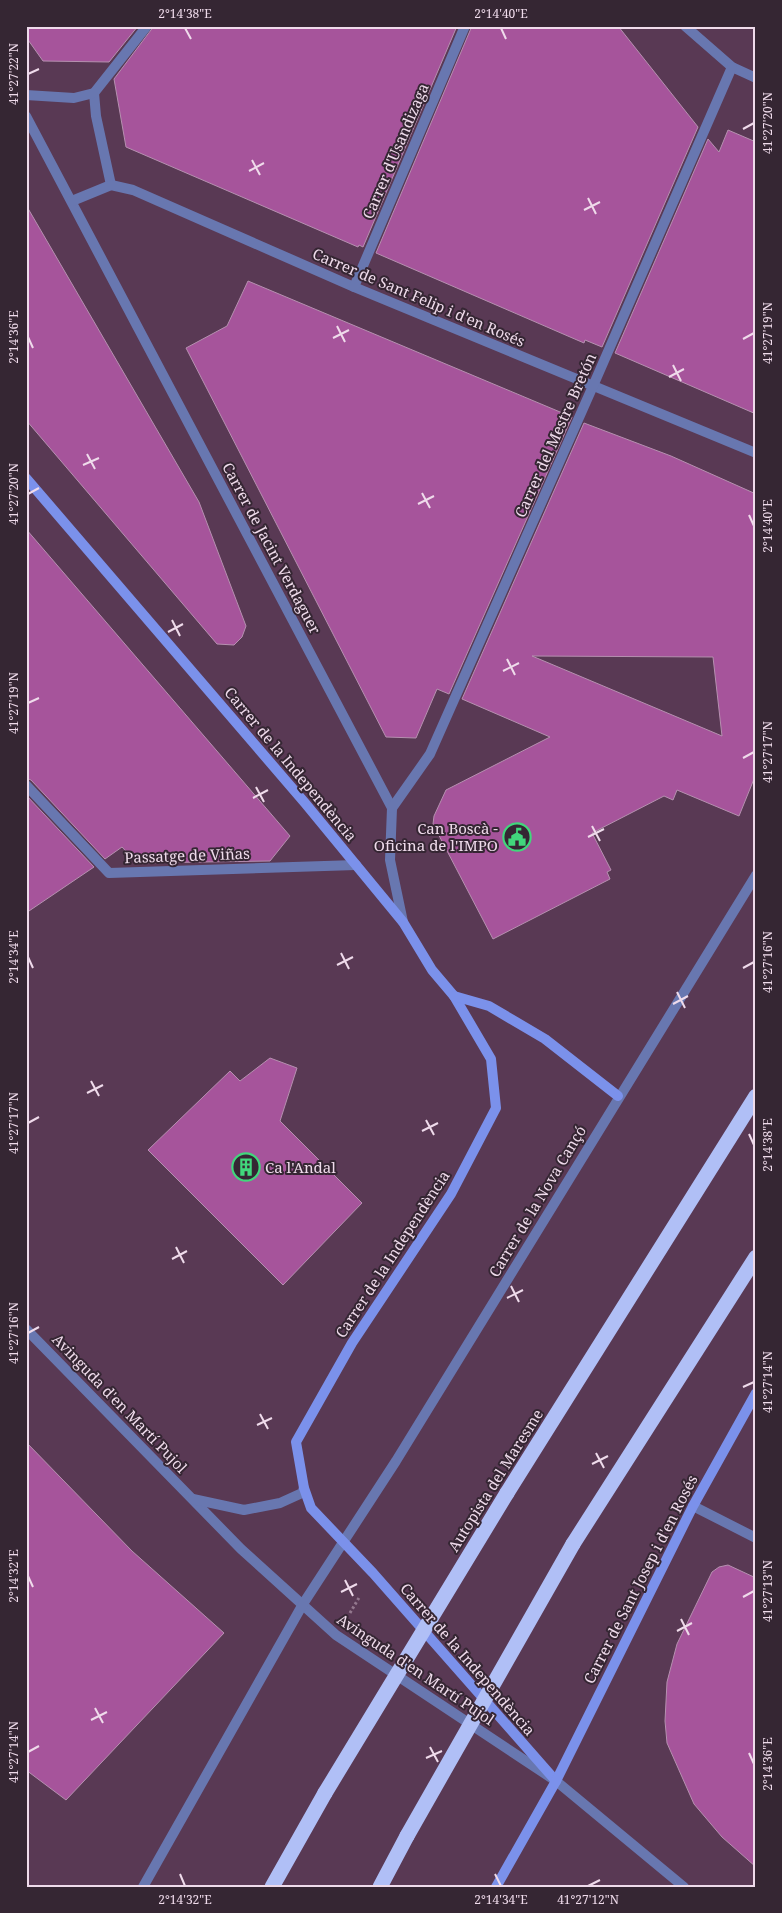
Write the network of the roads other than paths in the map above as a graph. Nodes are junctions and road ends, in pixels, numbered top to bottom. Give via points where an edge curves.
1 (147, 26) edge
2 (465, 26) edge
3 (684, 26) edge
4 (732, 67) junction
5 (756, 78) edge
6 (94, 94) junction
7 (26, 95) edge
8 (26, 116) edge
9 (111, 184) junction
10 (72, 201) junction
11 (354, 287) junction
12 (594, 386) junction
13 (756, 453) edge
14 (26, 478) edge
15 (26, 786) edge
16 (392, 808) junction
17 (356, 865) junction
18 (756, 875) edge
19 (403, 922) junction
20 (454, 996) junction
21 (618, 1096) junction
22 (756, 1096) edge
23 (756, 1257) edge
24 (26, 1329) edge
25 (756, 1393) edge
26 (304, 1488) junction
27 (192, 1498) junction
28 (693, 1506) junction
29 (756, 1538) edge
30 (342, 1542) junction
31 (302, 1604) junction
32 (556, 1781) junction
33 (143, 1887) edge
34 (272, 1887) edge
35 (380, 1887) edge
36 (496, 1887) edge
37 (684, 1887) edge

1 - 6 street
2 - 11 street, Carrer d'Usandizaga
3 - 4 street
4 - 5 street
4 - 12 street, Carrer del Mestre Bretón
6 - 7 street via 74,98
6 - 9 street
8 - 10 street, Carrer de Jacint Verdaguer
9 - 10 street
9 - 11 street, Carrer de Sant Felip i d'en Rosés via 133,190
10 - 16 street, Carrer de Jacint Verdaguer
11 - 12 street, Carrer de Sant Felip i d'en Rosés
12 - 13 street, Carrer de Sant Felip i d'en Rosés
12 - 16 street, Carrer del Mestre Bretón via 430,754
14 - 17 street, Carrer de la Independència
15 - 17 street, Passatge de Viñas via 109,872
16 - 19 street via 390,860
17 - 19 street, Carrer de la Independència
18 - 21 street, Carrer de la Nova Cançó
19 - 20 street, Carrer de la Independència via 432,970
20 - 21 street via 489,1006 544,1039
20 - 26 street, Carrer de la Independència via 492,1059 496,1108 451,1194 352,1344 296,1442
21 - 30 street, Carrer de la Nova Cançó via 396,1460
22 - 34 highway, Autopista del Maresme, bridge via 507,1492 325,1793
23 - 35 highway, bridge via 573,1544
24 - 27 street, Avinguda d'en Martí Pujol
25 - 28 street, Carrer de Sant Josep i d'en Rosés
26 - 27 street via 302,1493 280,1503 244,1510
26 - 30 street, Carrer de la Independència via 311,1508
27 - 31 street, Avinguda d'en Martí Pujol via 241,1549
28 - 29 street
28 - 32 street, Carrer de Sant Josep i d'en Rosés
30 - 31 street, Carrer de la Nova Cançó
30 - 32 street, Carrer de la Independència
31 - 32 street, Avinguda d'en Martí Pujol via 336,1635
31 - 33 street, Carrer de la Nova Cançó
32 - 36 street, Carrer de Sant Josep i d'en Rosés
32 - 37 street, Avinguda d'en Martí Pujol

